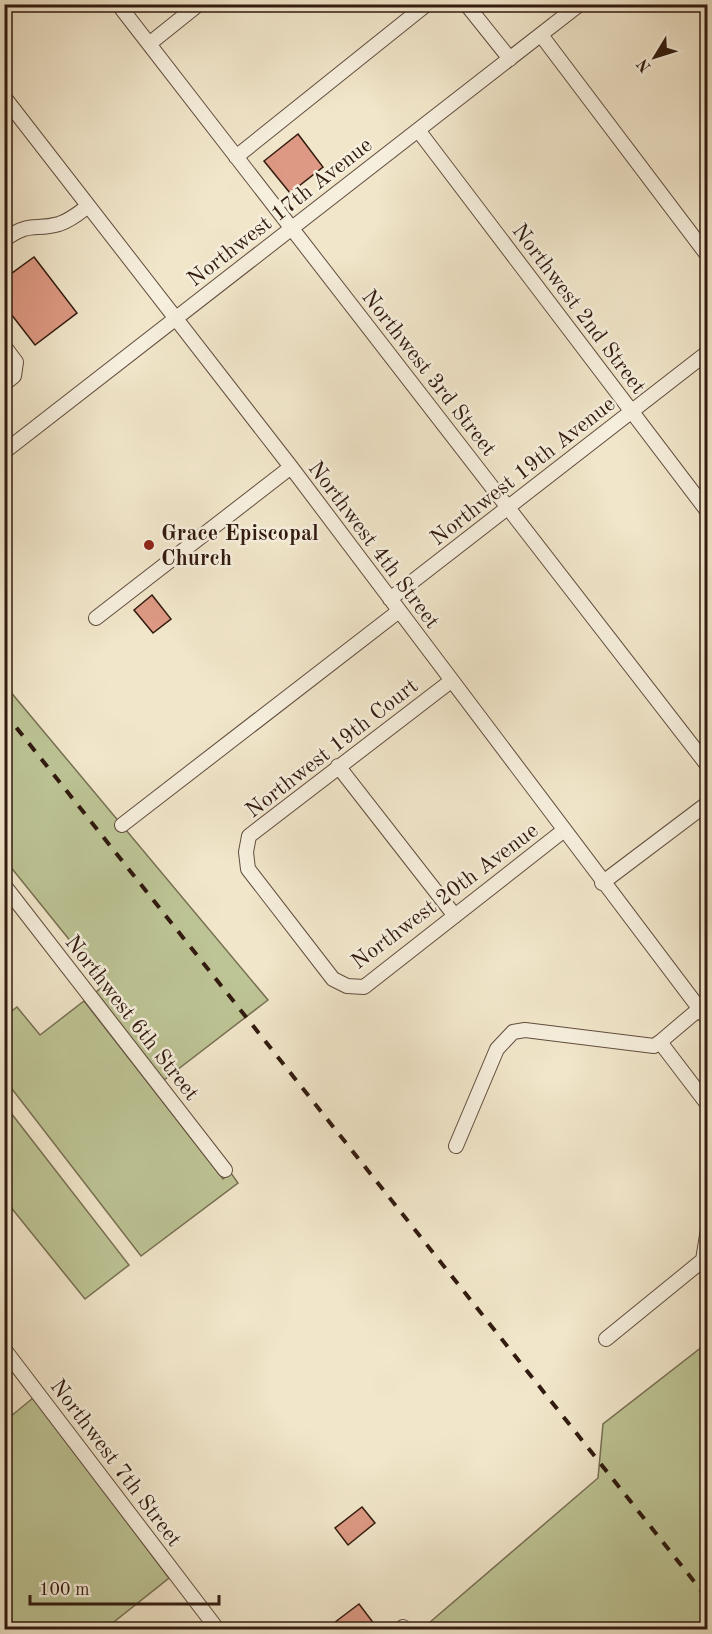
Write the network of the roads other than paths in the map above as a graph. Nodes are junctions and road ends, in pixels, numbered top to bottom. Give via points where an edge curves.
1 (118, 4) edge
2 (199, 4) edge
3 (427, 4) edge
4 (466, 4) edge
5 (580, 4) edge
6 (704, 4) edge
7 (708, 9) edge
8 (541, 36) junction
9 (149, 44) junction
10 (510, 59) junction
11 (4, 97) edge
12 (418, 130) junction
13 (236, 157) junction
14 (88, 206) junction
15 (291, 228) junction
16 (4, 240) edge
17 (708, 256) edge
18 (175, 318) junction
19 (4, 346) edge
20 (708, 352) edge
21 (4, 384) edge
22 (631, 411) junction
23 (4, 452) edge
24 (291, 466) junction
25 (507, 506) junction
26 (708, 512) edge
27 (395, 605) junction
28 (96, 618) dead end
29 (451, 681) junction
30 (338, 766) junction
31 (708, 766) edge
32 (708, 803) edge
33 (122, 825) dead end
34 (563, 831) junction
35 (602, 883) junction
36 (6, 890) edge
37 (455, 916) junction
38 (347, 986) joint
39 (704, 1014) edge
40 (660, 1042) junction
41 (708, 1105) edge
42 (456, 1146) dead end
43 (225, 1170) dead end
44 (708, 1229) edge
45 (606, 1339) dead end
46 (4, 1349) edge
47 (218, 1629) edge

1 - 9 street, Northwest 3rd Street
2 - 9 street
3 - 13 street
4 - 10 street
5 - 8 street, Northwest 17th Avenue
6 - 7 street
8 - 10 street, Northwest 17th Avenue
8 - 17 street
9 - 13 street, Northwest 3rd Street
10 - 12 street, Northwest 17th Avenue
11 - 14 street, Northwest 4th Street
12 - 15 street, Northwest 17th Avenue
12 - 22 street, Northwest 2nd Street
13 - 15 street, Northwest 3rd Street
14 - 16 street via 59,224 30,226
14 - 18 street, Northwest 4th Street
15 - 18 street, Northwest 17th Avenue
15 - 25 street, Northwest 3rd Street
18 - 23 street, Northwest 17th Avenue
18 - 24 street, Northwest 4th Street
19 - 21 street via 16,362 14,376
20 - 22 street, Northwest 19th Avenue
22 - 25 street, Northwest 19th Avenue
22 - 26 street, Northwest 2nd Street
24 - 27 street, Northwest 4th Street
24 - 28 street
25 - 27 street, Northwest 19th Avenue
25 - 31 street, Northwest 3rd Street
27 - 29 street, Northwest 4th Street
27 - 33 street, Northwest 19th Avenue
29 - 30 street, Northwest 19th Court
29 - 34 street, Northwest 4th Street
30 - 37 street
30 - 38 street, Northwest 19th Court via 249,836 246,852 248,869 333,979
32 - 35 street
34 - 35 street, Northwest 4th Street
34 - 37 street, Northwest 20th Avenue
35 - 39 street, Northwest 4th Street
36 - 43 street, Northwest 6th Street
37 - 38 street, Northwest 20th Avenue via 364,987
39 - 40 street
40 - 41 street
40 - 42 street via 654,1046 525,1030 513,1032 497,1049
44 - 45 street via 703,1260
46 - 47 street, Northwest 7th Street

